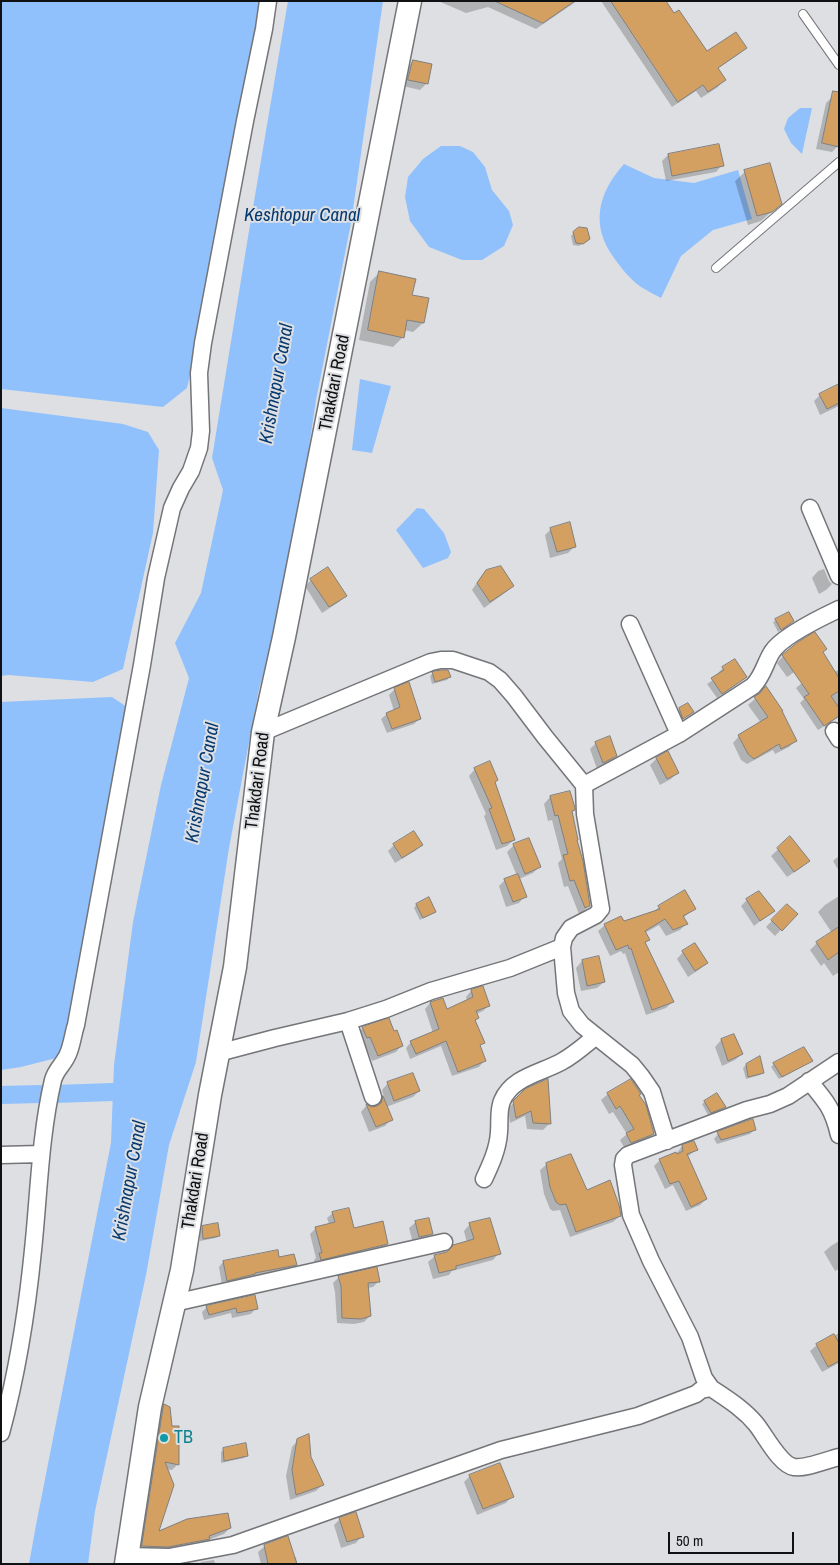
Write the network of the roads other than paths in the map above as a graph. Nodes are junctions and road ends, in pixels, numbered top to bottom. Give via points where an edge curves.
1 (268, 1) edge
2 (410, 1) edge
3 (803, 14) dead end
4 (839, 65) edge
5 (839, 162) edge
6 (716, 268) dead end
7 (810, 508) dead end
8 (839, 576) edge
9 (839, 609) edge
10 (630, 624) dead end
11 (263, 732) junction
12 (679, 734) junction
13 (584, 785) junction
14 (562, 947) junction
15 (348, 1021) junction
16 (596, 1036) junction
17 (218, 1053) junction
18 (839, 1062) edge
19 (809, 1081) junction
20 (373, 1097) dead end
21 (839, 1135) edge
22 (666, 1141) junction
23 (41, 1154) junction
24 (1, 1155) edge
25 (484, 1179) dead end
26 (444, 1242) dead end
27 (174, 1303) junction
28 (711, 1388) junction
29 (5, 1403) edge
30 (1, 1433) edge
31 (839, 1457) edge
32 (126, 1560) edge

1 - 23 street via 203,343 199,373 199,448 172,508 166,532 76,1025 67,1056 53,1080
2 - 11 street, Thakdari Road
3 - 4 lane
5 - 6 lane
7 - 8 street
9 - 12 street via 777,645 753,686
10 - 12 street
11 - 13 street via 430,662 453,660 489,672 500,680
11 - 17 street, Thakdari Road via 234,968
12 - 13 street
13 - 14 street via 585,814 601,910 571,928
14 - 15 street via 510,968 448,985
14 - 16 street via 571,1011 582,1026
15 - 17 street
15 - 20 street
16 - 22 street via 632,1065 652,1092
16 - 25 street via 561,1062 511,1087 502,1101 497,1146
17 - 27 street, Thakdari Road
18 - 19 street
19 - 21 street via 830,1106
19 - 22 street via 770,1104
22 - 28 street via 624,1159 631,1216 690,1336 704,1378
23 - 24 street
23 - 29 street via 25,1313
26 - 27 street
27 - 32 street, Thakdari Road via 150,1407
28 - 31 street via 745,1412 787,1465 803,1467
28 - 32 street via 638,1416 501,1450 233,1545 169,1557
29 - 30 street

